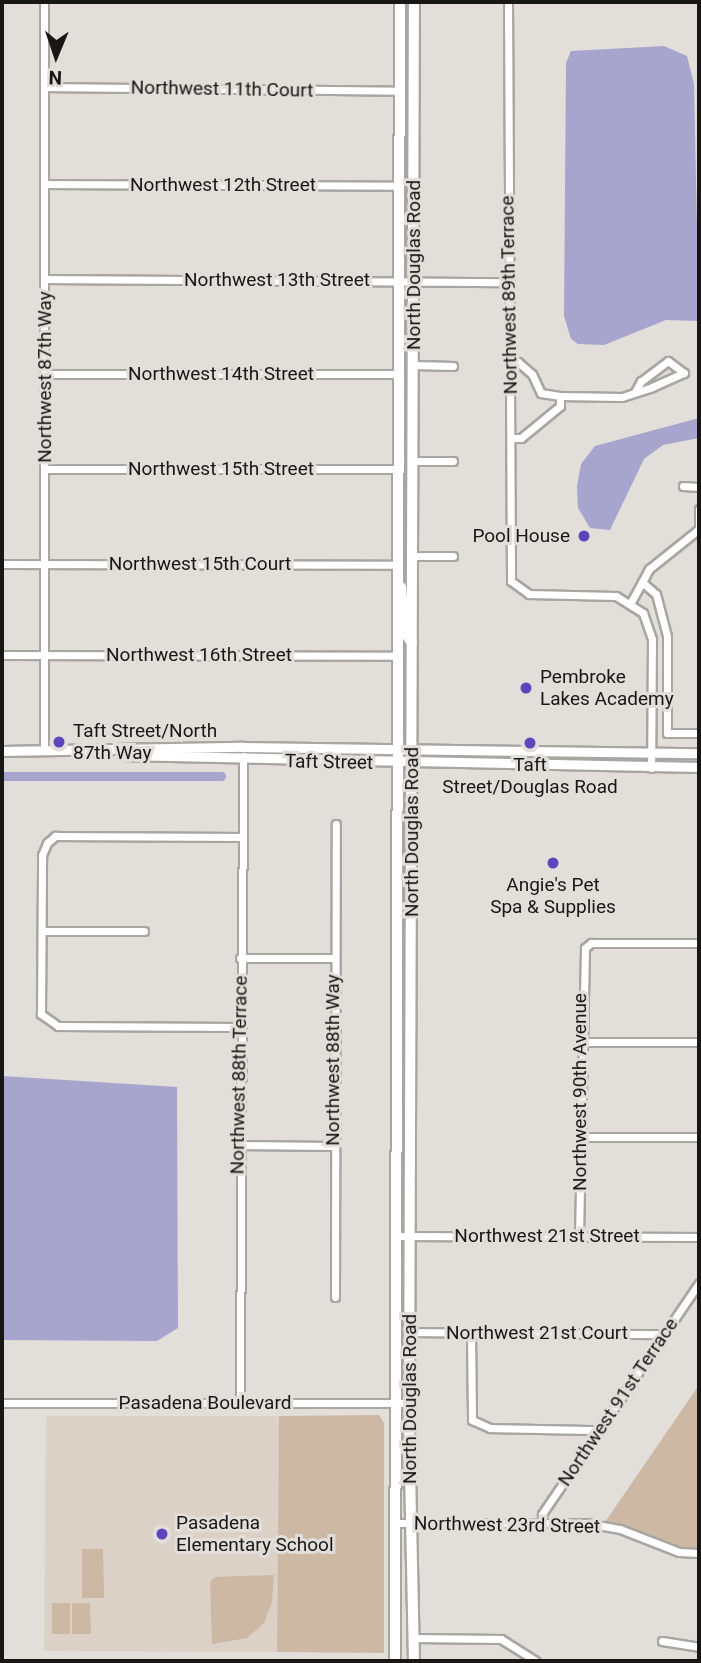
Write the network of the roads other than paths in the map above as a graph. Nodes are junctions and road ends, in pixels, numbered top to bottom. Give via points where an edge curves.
1 (44, 2) edge
2 (400, 2) edge
3 (414, 2) edge
4 (508, 2) edge
5 (44, 87) junction
6 (399, 91) junction
7 (46, 184) junction
8 (399, 186) junction
9 (46, 279) junction
10 (399, 280) junction
11 (414, 280) junction
12 (508, 282) junction
13 (510, 362) junction
14 (413, 365) junction
15 (453, 366) dead end
16 (44, 374) junction
17 (398, 374) junction
18 (635, 392) junction
19 (560, 396) junction
20 (511, 438) junction
21 (413, 461) junction
22 (453, 461) dead end
23 (45, 469) junction
24 (398, 469) junction
25 (683, 486) dead end
26 (699, 487) edge
27 (699, 509) edge
28 (413, 556) junction
29 (453, 556) dead end
30 (2, 564) edge
31 (43, 564) junction
32 (398, 565) junction
33 (398, 577) junction
34 (642, 582) junction
35 (631, 601) junction
36 (412, 645) junction
37 (2, 655) edge
38 (45, 655) junction
39 (397, 656) junction
40 (699, 733) edge
41 (243, 747) junction
42 (397, 749) junction
43 (413, 749) junction
44 (2, 751) edge
45 (44, 751) junction
46 (699, 753) edge
47 (651, 754) junction
48 (243, 761) junction
49 (397, 763) junction
50 (412, 764) junction
51 (699, 767) edge
52 (651, 768) junction
53 (335, 824) dead end
54 (239, 837) junction
55 (43, 931) junction
56 (144, 931) dead end
57 (699, 943) edge
58 (240, 957) junction
59 (333, 958) junction
60 (238, 1027) junction
61 (580, 1042) junction
62 (699, 1042) edge
63 (581, 1137) junction
64 (699, 1138) edge
65 (238, 1146) junction
66 (332, 1146) junction
67 (395, 1236) junction
68 (410, 1236) junction
69 (579, 1236) junction
70 (699, 1237) edge
71 (699, 1283) edge
72 (335, 1297) dead end
73 (410, 1332) junction
74 (471, 1334) junction
75 (664, 1334) junction
76 (240, 1402) junction
77 (393, 1402) junction
78 (2, 1403) edge
79 (409, 1403) junction
80 (599, 1430) junction
81 (394, 1523) junction
82 (410, 1523) junction
83 (542, 1523) junction
84 (699, 1553) edge
85 (414, 1638) junction
86 (662, 1641) dead end
87 (699, 1647) edge
88 (395, 1661) edge
89 (414, 1661) edge
90 (536, 1661) edge

1 - 5 street, Northwest 87th Way
2 - 6 main road, North Douglas Road
3 - 11 main road, North Douglas Road
4 - 12 street, Northwest 89th Terrace
5 - 6 street, Northwest 11th Court
5 - 7 street, Northwest 87th Way
6 - 8 main road, North Douglas Road
7 - 8 street, Northwest 12th Street
7 - 9 street, Northwest 87th Way
8 - 10 main road, North Douglas Road
9 - 10 street, Northwest 13th Street
9 - 16 street, Northwest 87th Way
10 - 11 street, Northwest 13th Street
10 - 17 main road, North Douglas Road
11 - 12 street, Northwest 13th Street
11 - 14 main road, North Douglas Road
12 - 13 street, Northwest 89th Terrace
13 - 19 street via 518,362 531,374 541,393
13 - 20 street, Northwest 89th Terrace
14 - 15 street
14 - 21 main road, North Douglas Road
16 - 17 street, Northwest 14th Street
16 - 23 street, Northwest 87th Way
17 - 24 main road, North Douglas Road
18 - 18 street via 652,387 684,373 668,361 641,381
18 - 19 street via 622,397
19 - 20 street via 560,406 521,438
20 - 35 street, Northwest 89th Terrace via 510,574 514,587 529,594 609,595
21 - 22 street
21 - 28 main road, North Douglas Road
23 - 24 street, Northwest 15th Street
23 - 31 street, Northwest 87th Way
24 - 32 main road, North Douglas Road
25 - 26 street
27 - 34 street via 699,529 649,569
28 - 29 street
28 - 36 main road, North Douglas Road
30 - 31 street, Northwest 15th Court
31 - 32 street, Northwest 15th Court
31 - 38 street, Northwest 87th Way
32 - 33 main road, North Douglas Road
33 - 36 main road via 405,599 405,633
33 - 39 main road, North Douglas Road
34 - 35 street
34 - 40 street via 656,594 667,636 667,733
35 - 47 street via 643,613 651,633
36 - 43 main road, North Douglas Road
37 - 38 street, Northwest 16th Street
38 - 39 street, Northwest 16th Street
38 - 45 street, Northwest 87th Way
39 - 42 main road, North Douglas Road
41 - 42 street, Taft Street
41 - 45 street, Taft Street
41 - 48 street, Northwest 88th Terrace
42 - 43 street, Taft Street
42 - 49 main road, North Douglas Road
43 - 47 street, Taft Street
43 - 50 main road, North Douglas Road
44 - 45 street, Taft Street
45 - 48 street, Taft Street
46 - 47 street, Taft Street
47 - 52 street
48 - 49 street, Taft Street
48 - 54 street, Northwest 88th Terrace
49 - 50 street, Taft Street
49 - 67 main road, North Douglas Road
50 - 52 street, Taft Street
50 - 68 main road, North Douglas Road
51 - 52 street, Taft Street
53 - 59 street, Northwest 88th Way
54 - 55 street via 55,836 42,855
54 - 58 street, Northwest 88th Terrace
55 - 56 street
55 - 60 street via 41,1014 49,1023
57 - 61 street, Northwest 90th Avenue via 592,943 585,948
58 - 59 street
58 - 60 street, Northwest 88th Terrace
59 - 66 street, Northwest 88th Way
60 - 65 street, Northwest 88th Terrace
61 - 62 street
61 - 63 street, Northwest 90th Avenue
63 - 64 street
63 - 69 street, Northwest 90th Avenue
65 - 66 street
65 - 76 street, Northwest 88th Terrace
66 - 72 street, Northwest 88th Way
67 - 68 street, Northwest 21st Street
67 - 77 main road, North Douglas Road
68 - 69 street, Northwest 21st Street
68 - 73 main road, North Douglas Road
69 - 70 street, Northwest 21st Street
71 - 75 street, Northwest 91st Terrace
73 - 74 street, Northwest 21st Court
73 - 79 main road, North Douglas Road
74 - 75 street, Northwest 21st Court
74 - 80 street via 472,1420 490,1428
75 - 80 street, Northwest 91st Terrace
76 - 77 street, Pasadena Boulevard
76 - 78 street, Pasadena Boulevard
77 - 79 street, Pasadena Boulevard
77 - 81 main road, North Douglas Road
79 - 82 main road, North Douglas Road
80 - 83 street, Northwest 91st Terrace via 542,1514
81 - 82 street, Northwest 23rd Street
81 - 88 main road, North Douglas Road
82 - 83 street, Northwest 23rd Street
82 - 85 main road, North Douglas Road
83 - 84 street, Northwest 23rd Street via 603,1525 679,1552
85 - 89 main road, North Douglas Road
85 - 90 street via 501,1639
86 - 87 street

